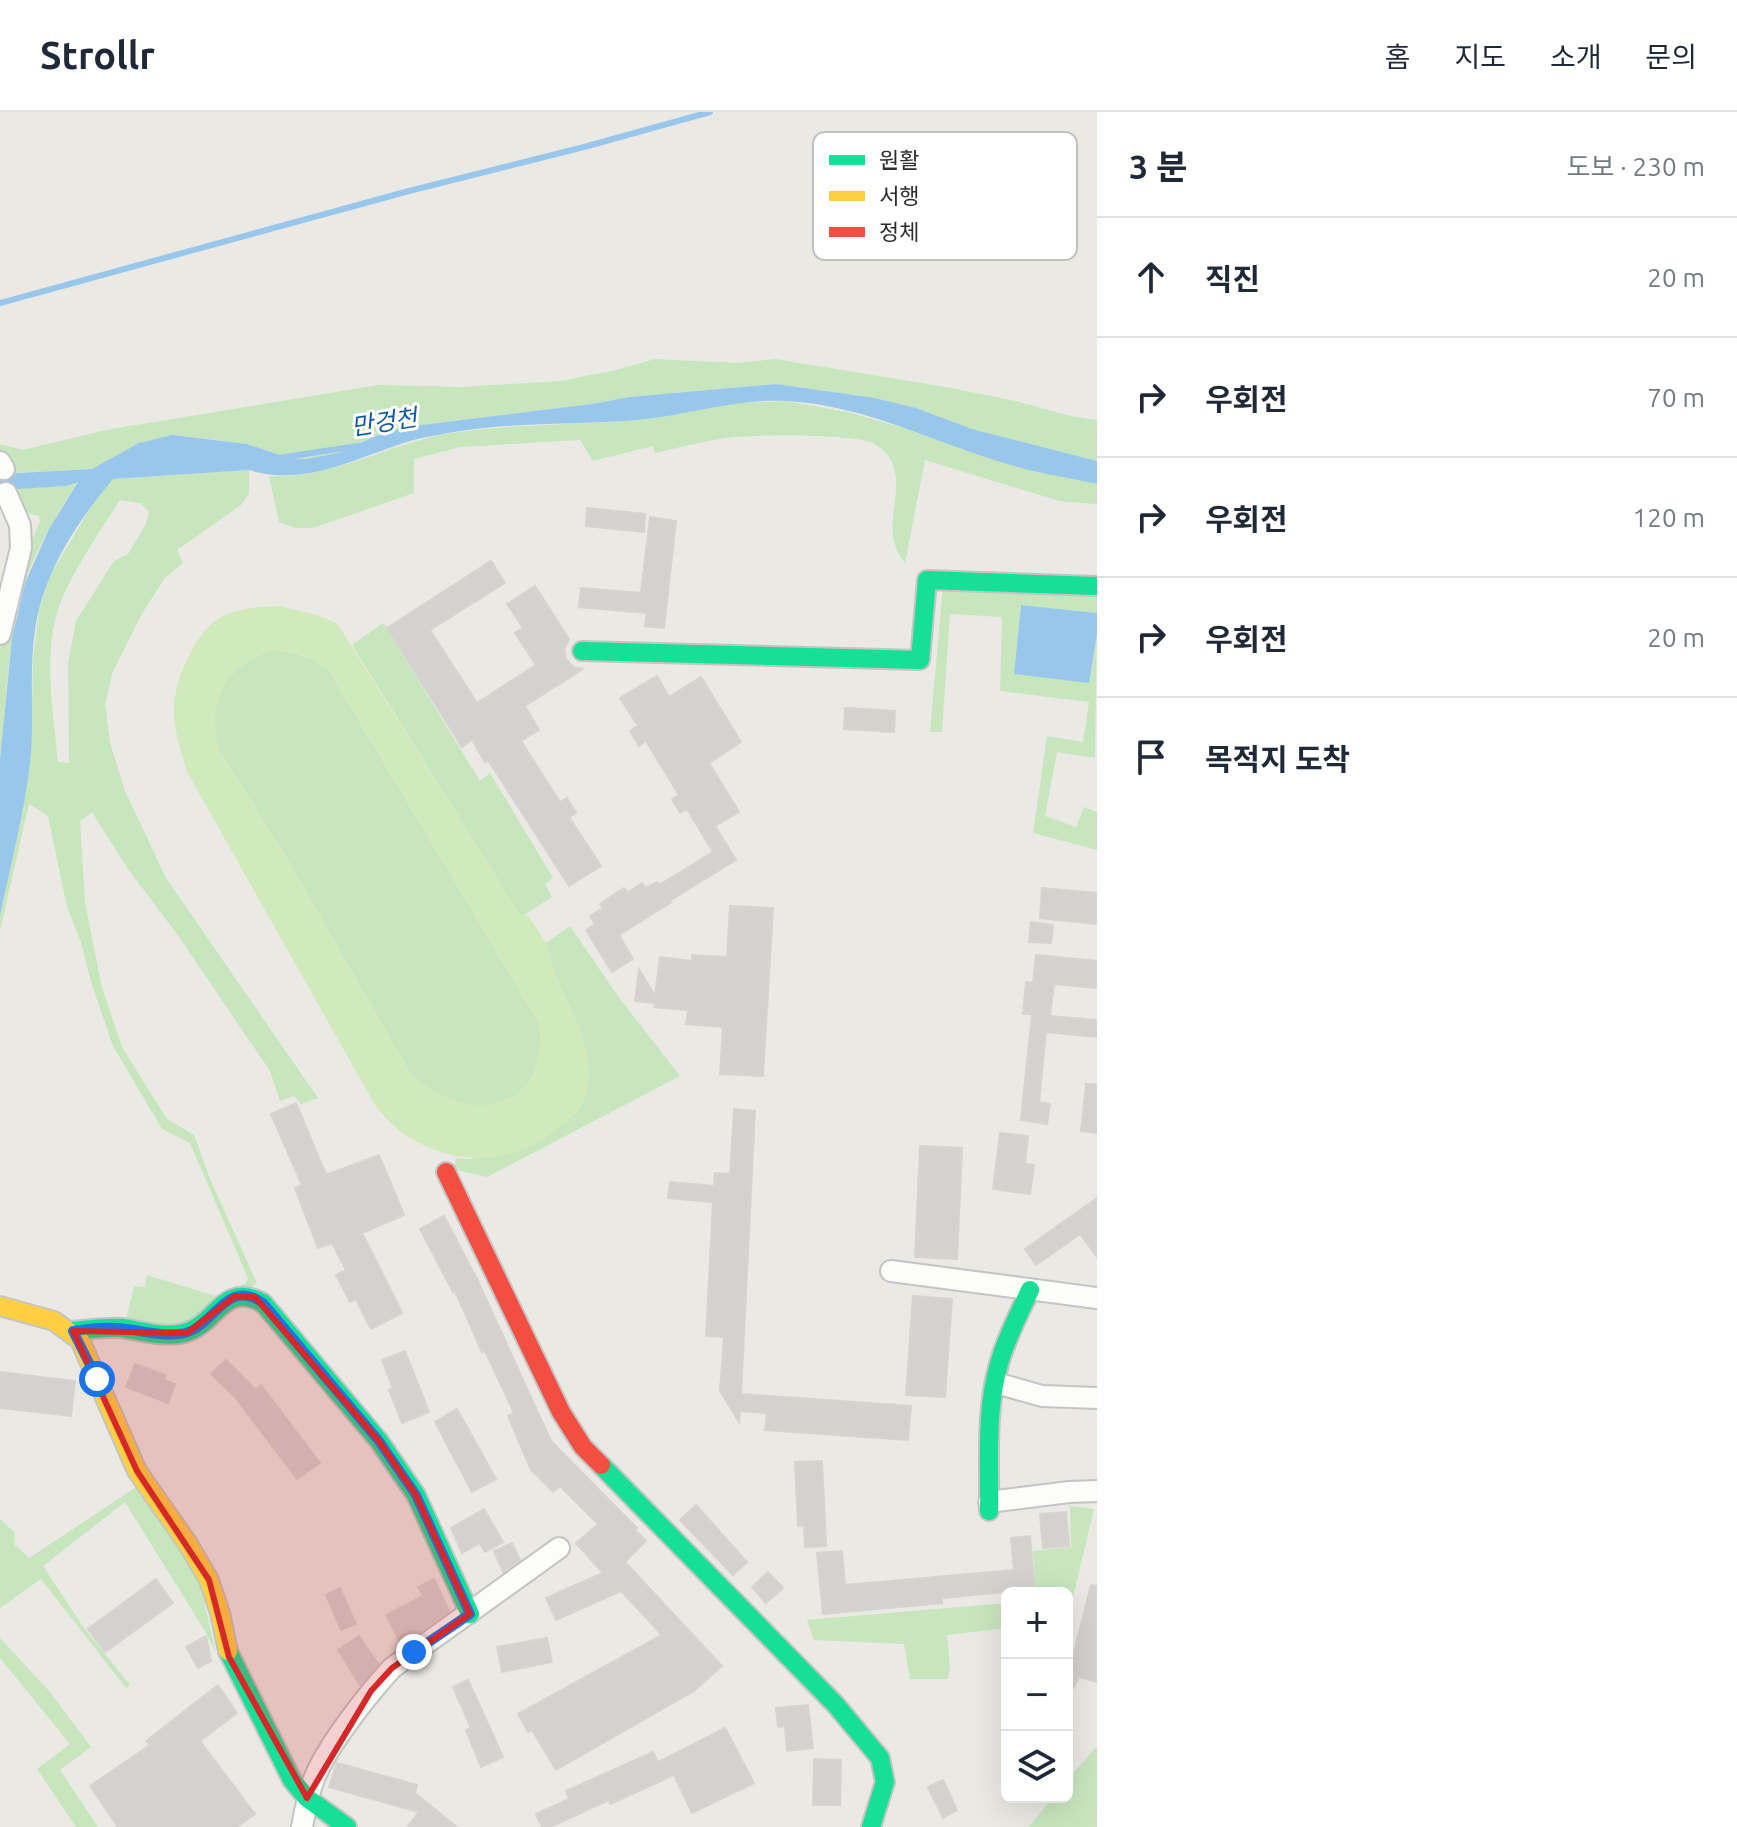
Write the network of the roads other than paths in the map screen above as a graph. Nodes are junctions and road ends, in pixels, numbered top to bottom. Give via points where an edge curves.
1 (6, 493) dead end
2 (1097, 586) edge
3 (0, 634) edge
4 (582, 651) dead end
5 (446, 1172) dead end
6 (891, 1271) dead end
7 (1030, 1290) junction
8 (1097, 1298) edge
9 (0, 1306) edge
10 (73, 1331) junction
11 (996, 1383) junction
12 (1097, 1398) edge
13 (1097, 1491) edge
14 (989, 1507) joint
15 (559, 1548) dead end
16 (470, 1614) junction
17 (307, 1798) junction
18 (302, 1827) edge
19 (347, 1827) edge
20 (871, 1827) edge

1 - 3 street via 22,535
2 - 4 street via 927,580 920,660
5 - 20 street via 561,1412 583,1447 835,1704 880,1758 885,1782
6 - 7 street
7 - 8 street
7 - 11 street
9 - 10 street
10 - 16 street via 112,1327 177,1334 196,1328 235,1296 246,1294 263,1303 379,1441 416,1495
10 - 17 street via 137,1471 209,1580 229,1657 292,1780
11 - 12 street via 1042,1396
11 - 14 street
13 - 14 street
15 - 16 street
16 - 17 street via 392,1668 371,1691 323,1763
17 - 18 street
17 - 19 street

